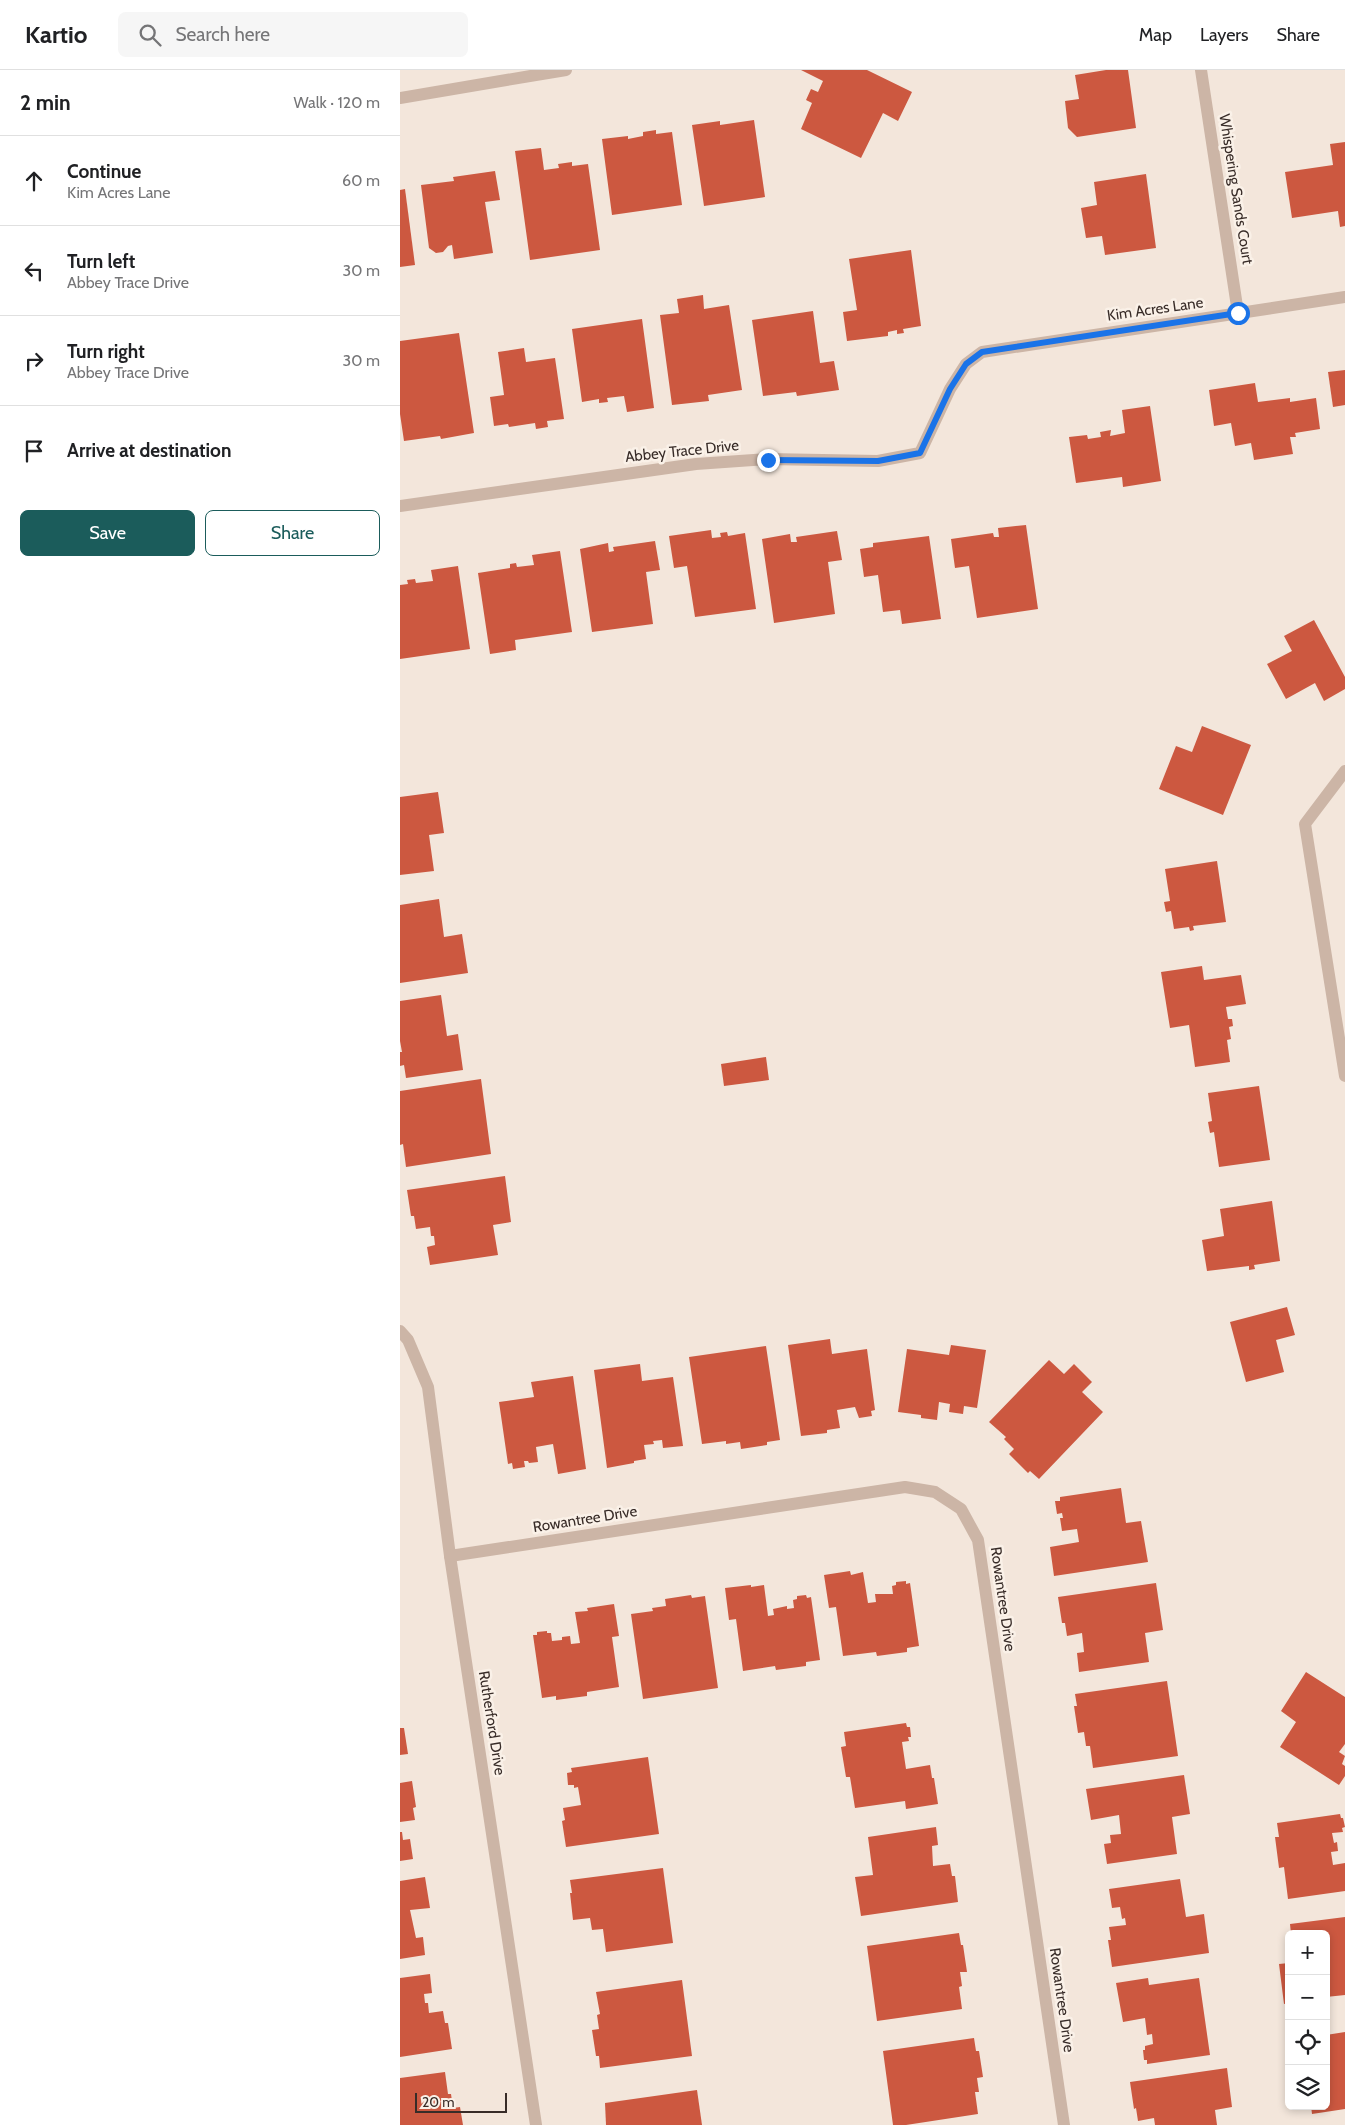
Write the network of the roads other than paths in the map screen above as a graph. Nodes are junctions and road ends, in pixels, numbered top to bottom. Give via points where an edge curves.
1 (566, 70) edge
2 (1202, 70) edge
3 (400, 98) edge
4 (1345, 297) edge
5 (1238, 313) junction
6 (1000, 348) joint
7 (400, 506) edge
8 (1345, 771) edge
9 (1345, 1076) edge
10 (400, 1331) edge
11 (450, 1556) junction
12 (536, 2125) edge
13 (1064, 2125) edge

1 - 3 street
2 - 5 street, Whispering Sands Court
4 - 5 street, Kim Acres Lane
5 - 6 street, Kim Acres Lane
6 - 7 street, Abbey Trace Drive via 982,352 966,364 950,389 920,453 878,461 768,460 696,464
8 - 9 street via 1305,824
10 - 11 street, Rutherford Drive via 408,1340 428,1387
11 - 12 street, Rutherford Drive
11 - 13 street, Rowantree Drive via 905,1487 935,1492 962,1509 978,1540

